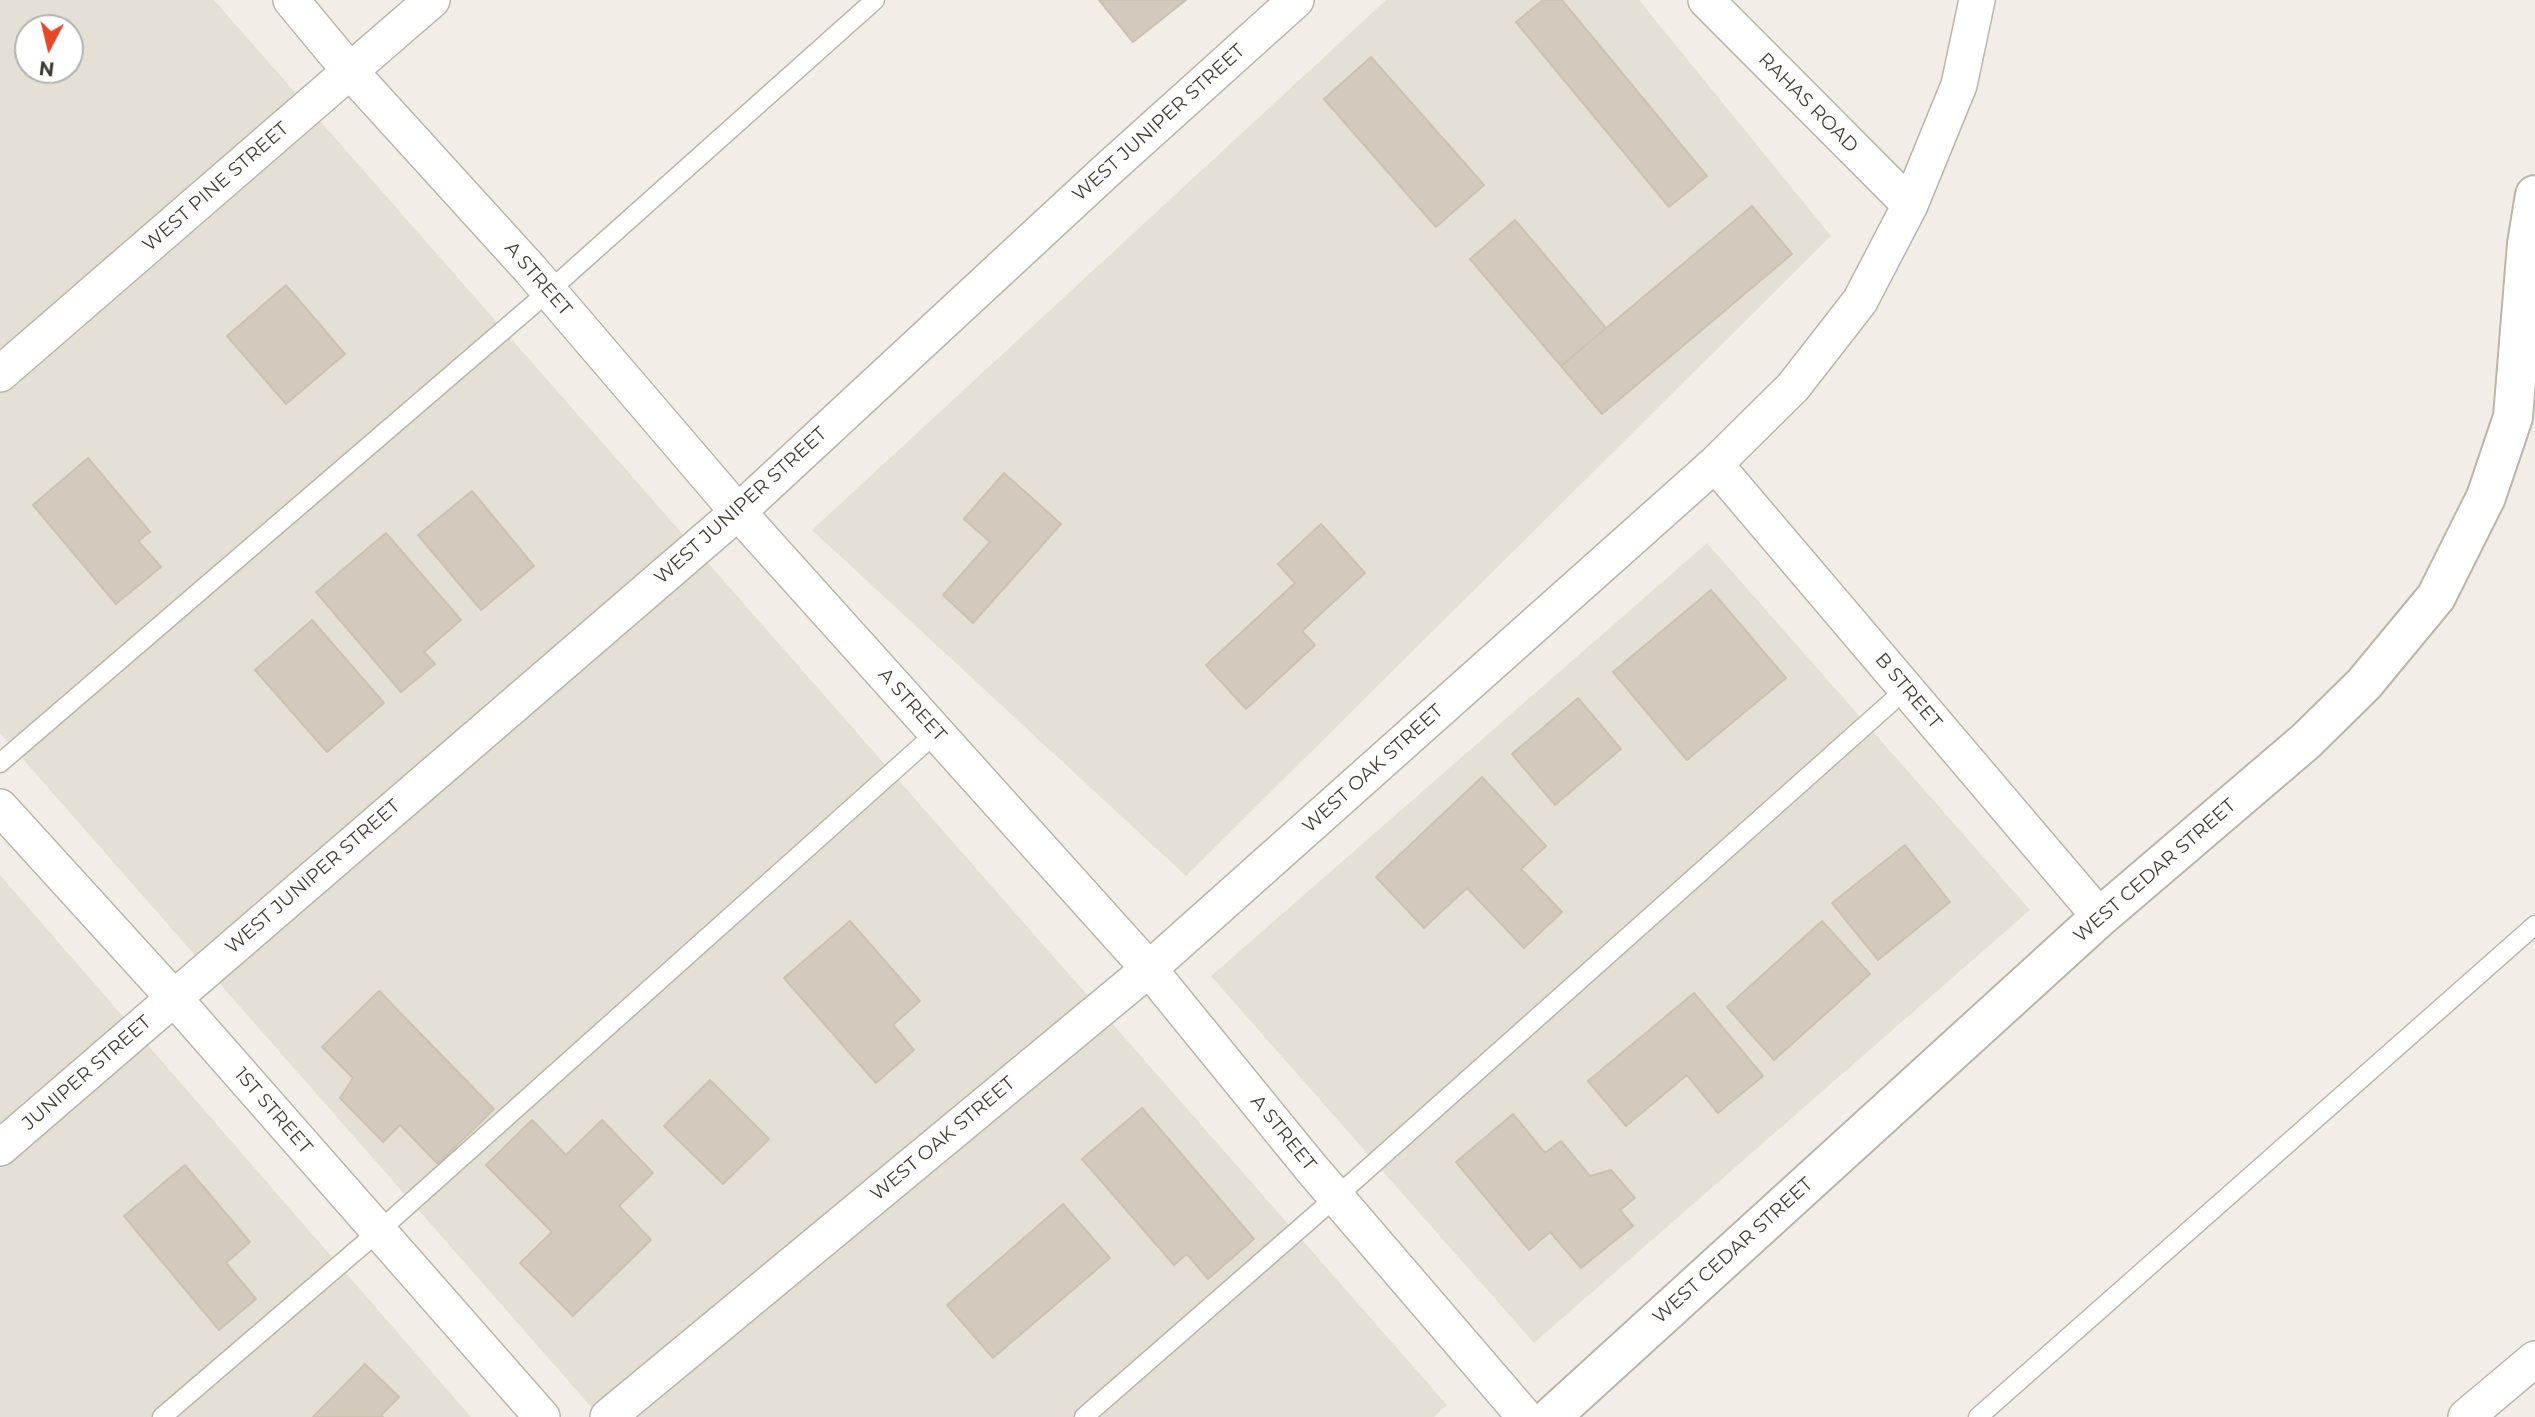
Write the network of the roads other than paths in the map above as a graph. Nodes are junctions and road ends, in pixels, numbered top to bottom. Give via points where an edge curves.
1 (291, 0) edge
2 (432, 0) edge
3 (875, 0) edge
4 (1296, 0) edge
5 (1706, 0) edge
6 (1977, 0) edge
7 (349, 71) junction
8 (2535, 195) edge
9 (1910, 205) junction
10 (2531, 245) edge
11 (550, 291) junction
12 (0, 374) edge
13 (1715, 464) junction
14 (738, 512) junction
15 (1906, 689) junction
16 (937, 732) junction
17 (0, 763) edge
18 (0, 807) edge
19 (2100, 917) junction
20 (2535, 925) edge
21 (1149, 969) junction
22 (173, 998) junction
23 (0, 1149) edge
24 (1336, 1197) junction
25 (379, 1231) junction
26 (2535, 1359) edge
27 (162, 1417) edge
28 (542, 1417) edge
29 (608, 1417) edge
30 (1084, 1417) edge
31 (1525, 1417) edge
32 (1551, 1417) edge
33 (1978, 1417) edge
34 (2466, 1417) edge

1 - 7 street, A STREET
2 - 7 street, WEST PINE STREET
3 - 11 lane
4 - 14 street, WEST JUNIPER STREET
5 - 9 street, RAHAS ROAD
6 - 9 street, WEST OAK STREET via 1959,85
7 - 11 street, A STREET
7 - 12 street, WEST PINE STREET
8 - 10 street, WEST CEDAR STREET
9 - 13 street, WEST OAK STREET via 1860,301 1793,387
10 - 19 street, WEST CEDAR STREET via 2513,417 2486,498 2436,597 2364,684 2306,741
11 - 14 street, A STREET
11 - 17 lane
13 - 15 street, B STREET
13 - 21 street, WEST OAK STREET
14 - 16 street, A STREET
14 - 22 street, WEST JUNIPER STREET
15 - 19 street, B STREET
15 - 24 lane
16 - 21 street, A STREET
16 - 25 lane
18 - 22 street, 1ST STREET
19 - 32 street, WEST CEDAR STREET
20 - 33 lane
21 - 24 street, A STREET
21 - 29 street, WEST OAK STREET
22 - 23 street, JUNIPER STREET
22 - 25 street, 1ST STREET
24 - 30 lane
24 - 31 street, A STREET
25 - 27 lane
25 - 28 street, 1ST STREET
26 - 34 street

